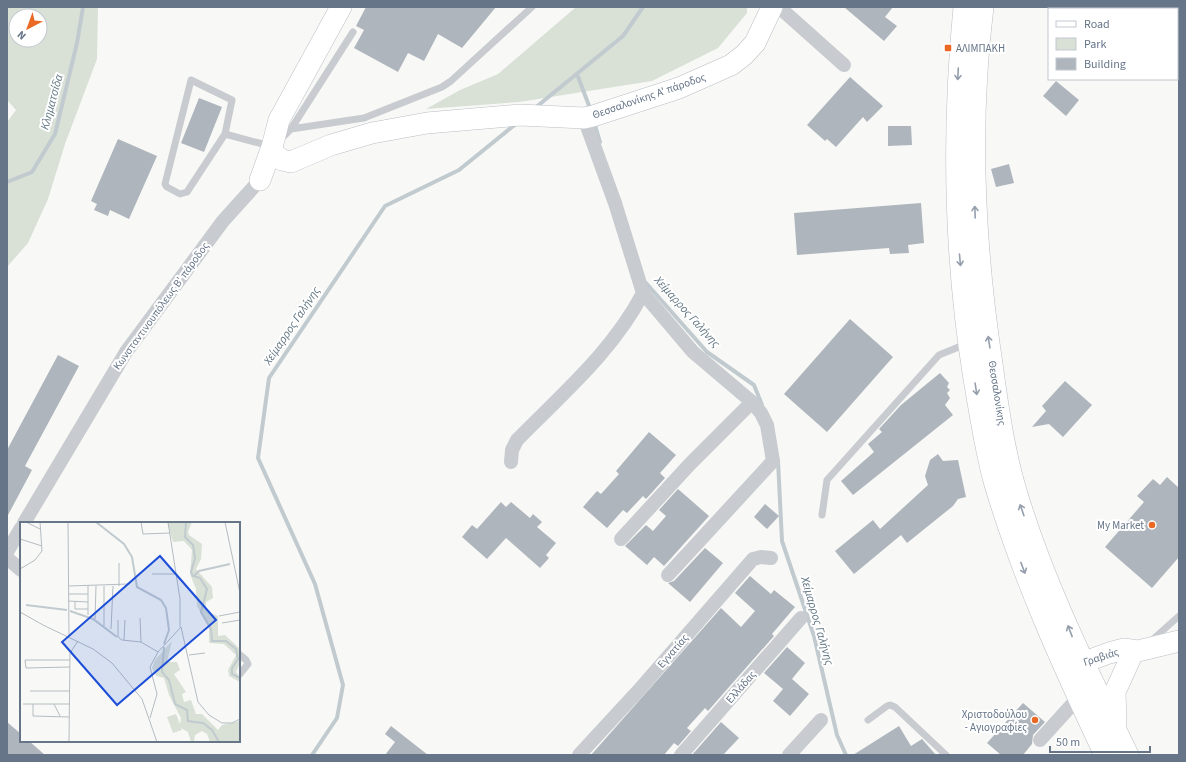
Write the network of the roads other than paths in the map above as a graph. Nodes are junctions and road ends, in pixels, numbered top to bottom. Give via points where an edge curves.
1 (341, 7) edge
2 (532, 7) edge
3 (964, 7) edge
4 (983, 7) edge
5 (770, 11) edge
6 (353, 32) dead end
7 (844, 65) dead end
8 (584, 118) junction
9 (291, 129) junction
10 (225, 134) junction
11 (280, 156) junction
12 (260, 180) joint
13 (643, 293) junction
14 (968, 343) junction
15 (752, 402) junction
16 (511, 462) dead end
17 (822, 515) dead end
18 (25, 522) edge
19 (20, 530) edge
20 (621, 539) dead end
21 (7, 552) edge
22 (7, 558) edge
23 (771, 558) dead end
24 (20, 569) edge
25 (668, 575) dead end
26 (1179, 616) edge
27 (801, 618) dead end
28 (1179, 641) edge
29 (240, 655) edge
30 (1134, 655) junction
31 (240, 674) edge
32 (1078, 678) junction
33 (821, 720) dead end
34 (868, 720) dead end
35 (1119, 736) junction
36 (1040, 740) dead end
37 (579, 755) edge
38 (681, 755) edge
39 (789, 755) edge
40 (946, 755) edge
41 (1105, 755) edge
42 (1128, 755) edge

1 - 11 main road via 279,120
2 - 9 lane via 451,81 442,86 364,118
3 -> 14 main road, Θεσσαλονίκης via 957,105 956,184 958,239
32 -> 4 main road, Θεσσαλονίκης via 1016,492 996,393 981,284 974,185 976,89
5 - 7 street
5 - 8 main road, Θεσσαλονίκης Α' πάροδος via 755,43 744,56 731,65 679,88
6 - 9 lane
8 - 11 main road, Θεσσαλονίκης Α' πάροδος via 520,115 426,123 372,133 331,145 291,162
8 - 13 street via 615,202
9 - 11 lane
10 - 10 lane via 232,100 191,80 165,184 167,187 180,194 187,192
10 - 11 lane via 258,142
11 - 12 main road, Θεσσαλονίκης Α' πάροδος
12 - 18 street, Κωνσταντινουπόλεως Β' πάροδος via 223,221 126,352
13 - 15 street via 693,352
13 - 16 street via 633,312 611,342 517,440 512,450
14 - 17 lane via 939,355 827,480
14 -> 32 main road, Θεσσαλονίκης via 994,479 1024,570
15 - 20 street
15 - 25 street via 767,425 773,461
19 - 21 street
22 - 24 street
23 - 37 street, Εγνατίας via 753,559
26 - 30 lane
27 - 38 street, Ελλάδας
28 - 30 main road, Γραβιάς
29 - 31 lane via 248,664
30 - 32 main road, Γραβιάς via 1117,668
30 - 35 main road via 1115,692
32 - 35 main road, Θεσσαλονίκης
32 - 36 street
32 - 41 main road, Θεσσαλονίκης
33 - 39 street
34 - 40 lane via 887,706 895,706
35 - 42 main road, Θεσσαλονίκης

